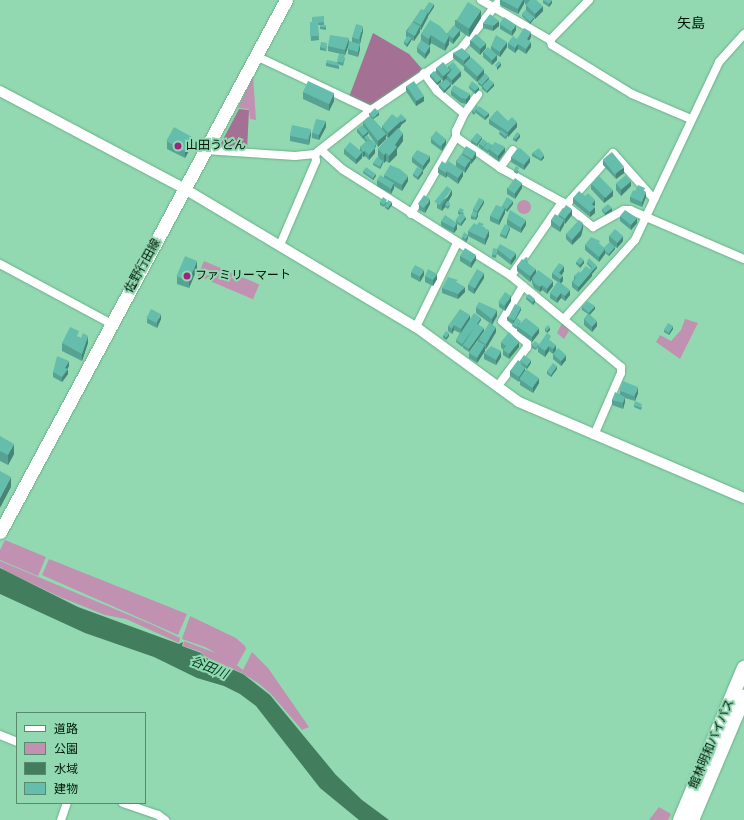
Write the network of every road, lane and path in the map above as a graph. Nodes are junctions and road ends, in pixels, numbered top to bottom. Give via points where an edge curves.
1 (286, 0) edge
2 (481, 0) edge
3 (500, 0) edge
4 (589, 0) edge
5 (493, 7) junction
6 (744, 34) edge
7 (550, 40) junction
8 (256, 56) junction
9 (424, 72) junction
10 (0, 91) edge
11 (478, 95) dead end
12 (371, 110) junction
13 (464, 114) junction
14 (692, 119) junction
15 (456, 137) junction
16 (205, 150) junction
17 (513, 150) dead end
18 (318, 152) junction
19 (500, 168) junction
20 (185, 189) junction
21 (654, 199) junction
22 (564, 203) junction
23 (411, 214) junction
24 (646, 217) junction
25 (457, 243) junction
26 (280, 245) junction
27 (744, 259) edge
28 (0, 264) edge
29 (511, 276) junction
30 (523, 286) junction
31 (564, 319) junction
32 (112, 324) junction
33 (416, 327) junction
34 (497, 387) junction
35 (594, 435) junction
36 (744, 498) edge
37 (0, 532) edge
38 (744, 668) edge
39 (744, 697) edge
40 (0, 735) edge
41 (16, 742) edge
42 (67, 804) edge
43 (126, 804) edge
44 (688, 816) edge
45 (61, 820) edge
46 (165, 820) edge

1 - 8 main road, 佐野行田線
2 - 5 street
3 - 5 street
4 - 7 street
5 - 7 street
5 - 9 street via 468,42
6 - 14 street via 719,62
7 - 14 street via 552,45 632,94
8 - 12 street
8 - 16 main road, 佐野行田線
9 - 12 street
9 - 13 street via 437,90
10 - 20 street
11 - 13 street
12 - 18 street
13 - 15 street
14 - 21 street
15 - 19 street
15 - 23 street
16 - 18 street
16 - 20 main road, 佐野行田線
17 - 19 street
18 - 23 street
18 - 26 street
19 - 22 street
20 - 26 street
20 - 32 main road, 佐野行田線
21 - 22 street via 613,153
21 - 24 street
22 - 24 street via 593,227 624,210
22 - 29 street
23 - 25 street
24 - 27 street
24 - 31 street via 635,240
25 - 29 street
25 - 33 street
26 - 33 street
28 - 32 street
29 - 30 street
30 - 31 street
30 - 34 street via 502,321 527,343 527,347
31 - 35 street via 621,367
32 - 37 main road, 佐野行田線
33 - 34 street
34 - 35 street via 538,412
35 - 36 street
38 - 44 highway, 館林明和バイパス
39 - 44 highway, 館林明和バイパス
40 - 41 street
42 - 45 street
43 - 46 street

